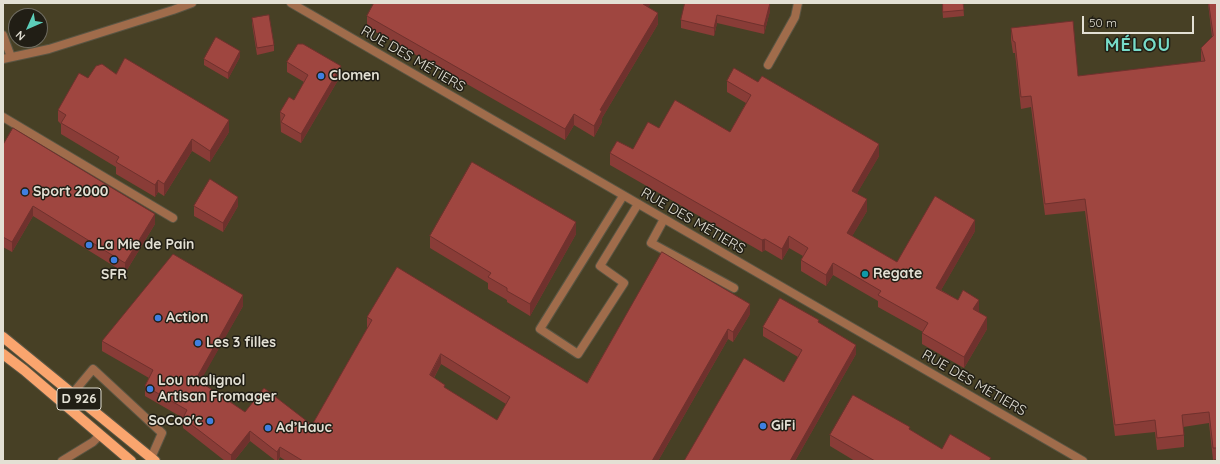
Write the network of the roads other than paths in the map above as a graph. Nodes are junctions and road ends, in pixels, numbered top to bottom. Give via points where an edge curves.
1 (192, 3) edge
2 (291, 3) edge
3 (798, 3) edge
4 (3, 35) edge
5 (7, 58) edge
6 (768, 65) dead end
7 (3, 117) edge
8 (623, 196) junction
9 (638, 204) junction
10 (173, 218) dead end
11 (664, 219) junction
12 (734, 288) dead end
13 (3, 337) edge
14 (3, 354) edge
15 (73, 393) junction
16 (100, 435) junction
17 (153, 460) edge
18 (62, 461) edge
19 (131, 461) edge
20 (1083, 461) edge

1 - 5 street via 49,48
2 - 8 street, RUE DES MÉTIERS
3 - 6 street via 796,17
4 - 5 street
7 - 10 street
8 - 9 street, RUE DES MÉTIERS
8 - 9 street via 540,329 578,354 624,283 600,266
9 - 11 street, RUE DES MÉTIERS
11 - 12 street via 651,243
11 - 20 street, RUE DES MÉTIERS
13 - 15 main road, D 926
14 - 16 main road, D 926
15 - 17 main road, D 926
15 - 17 street via 94,369 162,433
16 - 18 street
16 - 19 main road, D 926

